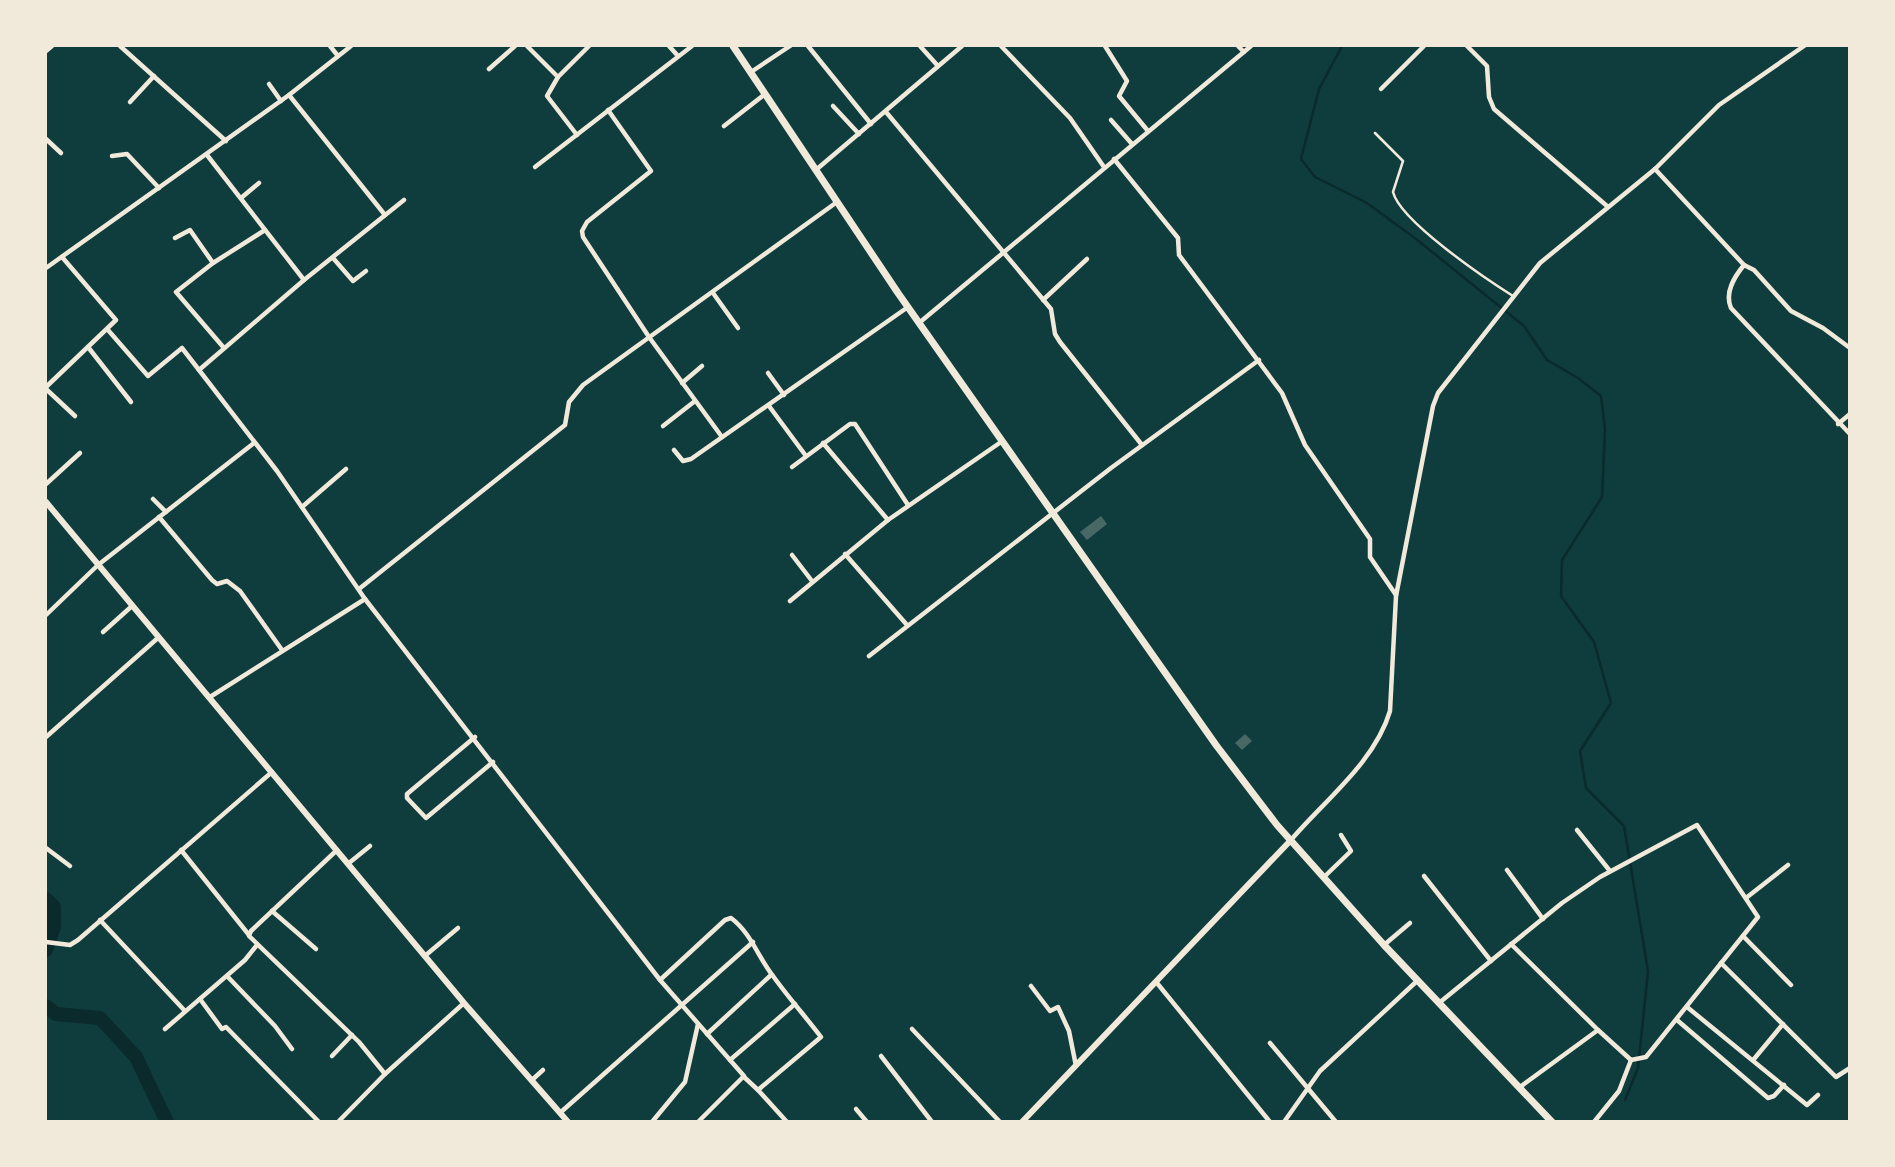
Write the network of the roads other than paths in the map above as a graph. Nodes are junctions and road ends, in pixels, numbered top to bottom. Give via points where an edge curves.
1 (52, 46) edge
2 (120, 46) edge
3 (330, 46) edge
4 (351, 46) edge
5 (515, 46) edge
6 (527, 46) edge
7 (589, 46) edge
8 (670, 46) edge
9 (692, 46) edge
10 (733, 46) edge
11 (790, 46) edge
12 (808, 46) edge
13 (920, 46) edge
14 (962, 46) edge
15 (1001, 46) edge
16 (1105, 46) edge
17 (1238, 46) edge
18 (1251, 46) edge
19 (1424, 46) edge
20 (1467, 46) edge
21 (1804, 46) edge
22 (46, 51) edge
23 (1244, 52) junction
24 (338, 56) junction
25 (678, 56) junction
26 (938, 66) junction
27 (489, 69) dead end
28 (751, 72) junction
29 (154, 76) junction
30 (558, 77) junction
31 (269, 84) dead end
32 (1381, 89) dead end
33 (766, 94) junction
34 (289, 95) junction
35 (281, 101) junction
36 (130, 102) dead end
37 (834, 106) dead end
38 (608, 110) junction
39 (886, 112) junction
40 (1111, 120) dead end
41 (871, 124) junction
42 (724, 125) dead end
43 (1150, 130) junction
44 (1375, 133) dead end
45 (859, 134) junction
46 (577, 135) junction
47 (46, 139) edge
48 (226, 141) junction
49 (1132, 144) junction
50 (61, 153) dead end
51 (207, 155) junction
52 (112, 156) dead end
53 (1114, 159) junction
54 (535, 167) dead end
55 (1104, 167) junction
56 (817, 169) junction
57 (1655, 169) junction
58 (259, 183) dead end
59 (159, 188) junction
60 (241, 198) junction
61 (404, 200) dead end
62 (838, 201) junction
63 (1606, 206) junction
64 (385, 215) junction
65 (265, 230) junction
66 (175, 238) dead end
67 (1004, 252) junction
68 (62, 257) junction
69 (333, 258) junction
70 (1087, 259) dead end
71 (213, 263) junction
72 (1745, 265) junction
73 (46, 268) edge
74 (366, 271) dead end
75 (304, 280) junction
76 (713, 293) junction
77 (1511, 298) junction
78 (1043, 300) junction
79 (908, 307) junction
80 (919, 323) junction
81 (738, 328) dead end
82 (108, 330) junction
83 (649, 337) junction
84 (88, 347) junction
85 (224, 348) junction
86 (1850, 348) edge
87 (1259, 360) junction
88 (702, 366) dead end
89 (199, 370) junction
90 (768, 373) dead end
91 (682, 383) junction
92 (46, 388) edge
93 (784, 394) junction
94 (695, 401) junction
95 (131, 402) dead end
96 (769, 406) junction
97 (1850, 414) edge
98 (75, 416) dead end
99 (1838, 424) junction
100 (663, 426) dead end
101 (1850, 434) edge
102 (722, 437) junction
103 (1002, 442) junction
104 (254, 443) junction
105 (823, 443) junction
106 (1142, 445) junction
107 (674, 450) dead end
108 (80, 453) dead end
109 (806, 456) junction
110 (792, 467) dead end
111 (346, 469) dead end
112 (46, 484) edge
113 (153, 499) dead end
114 (46, 502) edge
115 (908, 505) junction
116 (302, 507) junction
117 (166, 512) junction
118 (1052, 515) junction
119 (159, 517) junction
120 (888, 520) junction
121 (845, 554) junction
122 (792, 555) dead end
123 (98, 565) junction
124 (812, 581) junction
125 (359, 589) junction
126 (1396, 596) junction
127 (365, 599) junction
128 (790, 601) dead end
129 (132, 606) junction
130 (46, 615) edge
131 (907, 625) junction
132 (103, 632) dead end
133 (159, 637) junction
134 (282, 650) junction
135 (869, 656) dead end
136 (210, 697) junction
137 (46, 737) edge
138 (475, 737) junction
139 (493, 762) junction
140 (273, 771) junction
141 (1577, 830) dead end
142 (1341, 835) dead end
143 (1291, 840) junction
144 (370, 846) dead end
145 (46, 848) edge
146 (337, 849) junction
147 (181, 850) junction
148 (349, 863) junction
149 (1788, 865) dead end
150 (70, 866) dead end
151 (1507, 870) dead end
152 (1610, 871) junction
153 (1424, 876) dead end
154 (1324, 878) junction
155 (1746, 898) junction
156 (272, 911) junction
157 (100, 919) junction
158 (1543, 919) junction
159 (1410, 923) dead end
160 (458, 928) dead end
161 (249, 936) junction
162 (1743, 936) junction
163 (46, 942) edge
164 (753, 942) junction
165 (1511, 944) junction
166 (257, 945) junction
167 (1384, 945) junction
168 (316, 949) dead end
169 (426, 956) junction
170 (1490, 961) junction
171 (1721, 963) junction
172 (771, 975) junction
173 (227, 976) junction
174 (660, 980) junction
175 (1417, 981) junction
176 (1157, 983) junction
177 (1791, 985) dead end
178 (1031, 986) dead end
179 (200, 999) junction
180 (464, 1003) junction
181 (1438, 1003) junction
182 (795, 1004) junction
183 (683, 1006) junction
184 (1687, 1007) junction
185 (185, 1011) junction
186 (1677, 1020) junction
187 (698, 1024) junction
188 (1783, 1024) junction
189 (166, 1029) dead end
190 (912, 1030) dead end
191 (1598, 1030) junction
192 (707, 1034) junction
193 (352, 1035) junction
194 (1270, 1043) dead end
195 (292, 1049) dead end
196 (332, 1056) dead end
197 (881, 1056) dead end
198 (1754, 1059) junction
199 (730, 1060) junction
200 (1632, 1061) junction
201 (1076, 1067) junction
202 (1850, 1068) edge
203 (543, 1070) dead end
204 (385, 1074) junction
205 (744, 1076) junction
206 (531, 1080) junction
207 (1784, 1085) junction
208 (1520, 1087) junction
209 (1306, 1088) junction
210 (758, 1090) junction
211 (1818, 1095) dead end
212 (856, 1109) dead end
213 (562, 1113) junction
214 (319, 1122) edge
215 (338, 1122) edge
216 (556, 1122) edge
217 (568, 1122) edge
218 (652, 1122) edge
219 (698, 1122) edge
220 (787, 1122) edge
221 (867, 1122) edge
222 (932, 1122) edge
223 (1000, 1122) edge
224 (1022, 1122) edge
225 (1270, 1122) edge
226 (1284, 1122) edge
227 (1336, 1122) edge
228 (1552, 1122) edge
229 (1594, 1122) edge

1 - 22 street
2 - 29 street
3 - 24 street
4 - 24 street
5 - 27 street
6 - 30 street
7 - 30 street
8 - 25 street
9 - 25 street
10 - 28 main road
11 - 28 street
12 - 41 street
13 - 26 street
14 - 26 street
15 - 55 street via 1057,102
16 - 43 street via 1127,81 1119,96
17 - 23 street
18 - 23 street
19 - 32 street
20 - 63 street via 1487,66 1494,109
21 - 57 street via 1719,105
23 - 43 street
24 - 34 street
25 - 38 street
26 - 39 street
28 - 33 main road
29 - 36 street
29 - 48 street
30 - 46 street via 547,96
31 - 35 street
33 - 42 street
33 - 56 main road
34 - 35 street
34 - 64 street
35 - 48 street
37 - 45 street
38 - 46 street
38 - 83 street via 651,168 587,222 583,237
39 - 41 street
39 - 67 street
40 - 49 street
41 - 45 street
43 - 49 street
44 - 77 lane via 1403,161 1393,192 1398,203 1434,239
45 - 56 street
46 - 54 street
47 - 50 street
48 - 51 street
49 - 53 street
51 - 59 street
51 - 60 street
52 - 59 street via 127,154
53 - 55 street
53 - 87 street via 1178,238 1179,255
55 - 67 street
56 - 62 main road
57 - 63 street
57 - 72 street
58 - 60 street
59 - 68 street
60 - 65 street
61 - 64 street
62 - 76 street
62 - 79 main road
63 - 77 street via 1540,263
64 - 69 street
65 - 71 street
65 - 75 street
66 - 71 street via 190,230
67 - 78 street
67 - 80 street
68 - 73 street
68 - 82 street via 116,318
69 - 74 street via 353,281
69 - 75 street
70 - 78 street
71 - 85 street via 176,292
72 - 86 street via 1791,311
72 - 99 street via 1732,282 1731,307
75 - 85 street
76 - 81 street
76 - 83 street
77 - 126 street via 1434,400
78 - 106 street via 1052,312 1060,342
79 - 80 main road
79 - 93 street
80 - 103 main road
82 - 84 street
82 - 89 street via 148,376 182,348
83 - 91 street
83 - 125 street via 573,396 565,425
84 - 92 street
84 - 95 street
85 - 89 street
87 - 106 street
87 - 126 street via 1282,393 1305,445 1370,539 1370,558
88 - 91 street
89 - 104 street
90 - 93 street
91 - 94 street
92 - 98 street
93 - 96 street
94 - 100 street
94 - 102 street
96 - 102 street
96 - 109 street
97 - 99 street
99 - 101 street
102 - 107 street via 687,461
103 - 115 street
103 - 118 main road
104 - 116 street
104 - 117 street
105 - 109 street
105 - 115 street via 850,424 857,425
105 - 120 street
106 - 118 street
108 - 112 street
109 - 110 street
111 - 116 street
113 - 117 street
114 - 123 main road
115 - 120 street
116 - 125 street
117 - 119 street
118 - 131 street
118 - 143 main road via 1216,745
119 - 123 street
119 - 134 street via 216,584 227,581 240,591
120 - 121 street
121 - 124 street
121 - 131 street
122 - 124 street
123 - 129 main road
123 - 130 street
124 - 128 street
125 - 127 street
126 - 143 street via 1386,724 1354,769
127 - 134 street
127 - 138 street
129 - 132 street
129 - 133 main road
131 - 135 street
133 - 136 main road
133 - 137 street
134 - 136 street
136 - 140 main road
138 - 139 street
138 - 139 street via 407,798 426,818
139 - 174 street
140 - 146 main road
140 - 147 street
141 - 152 street
142 - 154 street via 1351,851
143 - 154 main road
143 - 176 main road
144 - 148 street
145 - 150 street
146 - 148 main road
146 - 156 street
147 - 157 street
147 - 161 street
148 - 169 main road
149 - 155 street
151 - 158 street
152 - 155 street via 1698,825
152 - 158 street
153 - 170 street
154 - 167 main road
155 - 162 street via 1758,917
156 - 161 street
156 - 168 street
157 - 163 street via 70,945
157 - 185 street
158 - 165 street
159 - 167 street
160 - 169 street
161 - 166 street
162 - 171 street
162 - 177 street
164 - 172 street
164 - 174 street via 729,918
164 - 183 street
165 - 170 street
165 - 191 street
166 - 173 street
166 - 193 street
167 - 175 main road
169 - 180 main road
170 - 181 street
171 - 184 street
171 - 188 street
172 - 182 street
172 - 192 street
173 - 179 street
173 - 195 street
174 - 183 street
175 - 181 main road
175 - 209 street via 1339,1050
176 - 201 main road
176 - 225 street
178 - 201 street via 1050,1011 1058,1007 1069,1031
179 - 185 street
179 - 214 street via 222,1029 226,1027
180 - 204 street
180 - 206 main road
181 - 208 main road
182 - 199 street
182 - 210 street via 821,1037
183 - 187 street
183 - 213 street
184 - 186 street
184 - 198 street
185 - 189 street
186 - 200 street via 1642,1060
186 - 207 street via 1768,1098
187 - 192 street
187 - 218 street via 685,1082
188 - 198 street
188 - 202 street via 1836,1077
190 - 223 street
191 - 200 street
191 - 208 street
192 - 199 street
193 - 196 street
193 - 204 street
194 - 209 street
197 - 222 street
198 - 207 street
199 - 205 street
200 - 229 street via 1619,1091
201 - 224 main road
203 - 206 street
204 - 215 street
205 - 210 street
205 - 219 street
206 - 213 main road
207 - 211 street via 1807,1105
208 - 228 main road
209 - 226 street
209 - 227 street
210 - 220 street
212 - 221 street
213 - 216 street
213 - 217 main road

